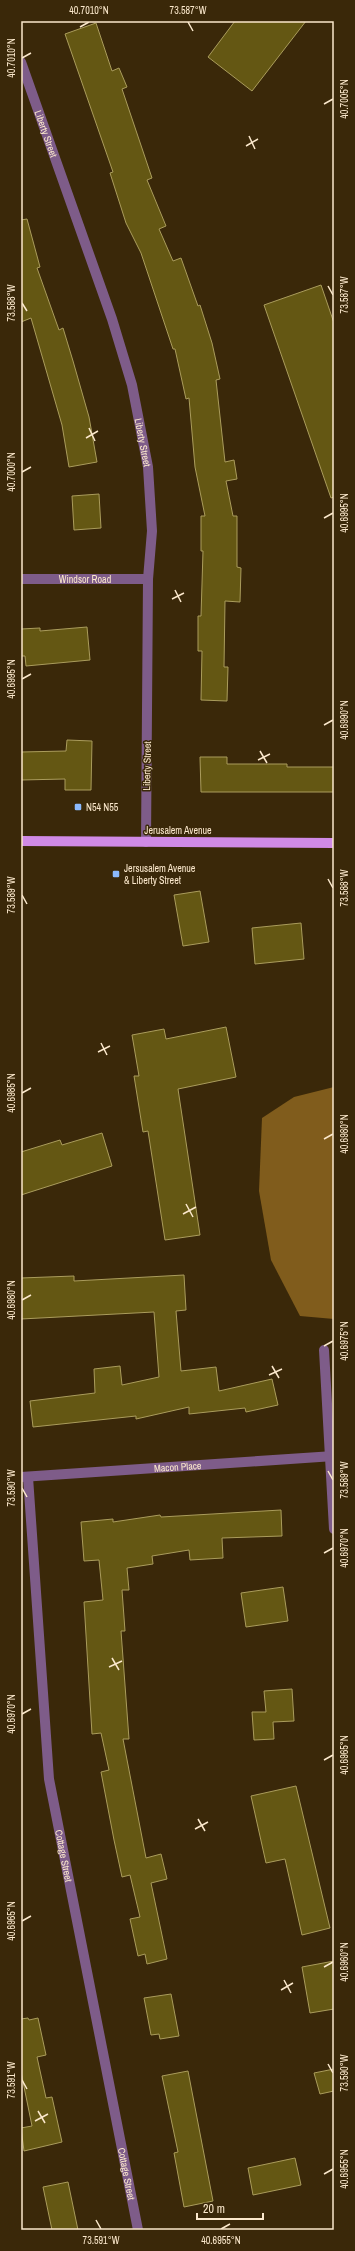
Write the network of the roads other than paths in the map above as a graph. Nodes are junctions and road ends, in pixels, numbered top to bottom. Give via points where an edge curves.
1 (21, 62) edge
2 (21, 579) edge
3 (148, 579) junction
4 (21, 841) edge
5 (146, 842) junction
6 (334, 843) edge
7 (324, 1350) dead end
8 (332, 1456) edge
9 (24, 1477) edge
10 (334, 1529) edge
11 (138, 2230) edge

1 - 3 street, Liberty Street via 112,319 132,385 148,467 152,531
2 - 3 street, Windsor Road
3 - 5 street, Liberty Street
4 - 5 main road, Jerusalem Avenue
5 - 6 main road, Jerusalem Avenue
7 - 8 street
8 - 9 street, Macon Place
8 - 10 street
9 - 11 street, Cottage Street via 49,1779

